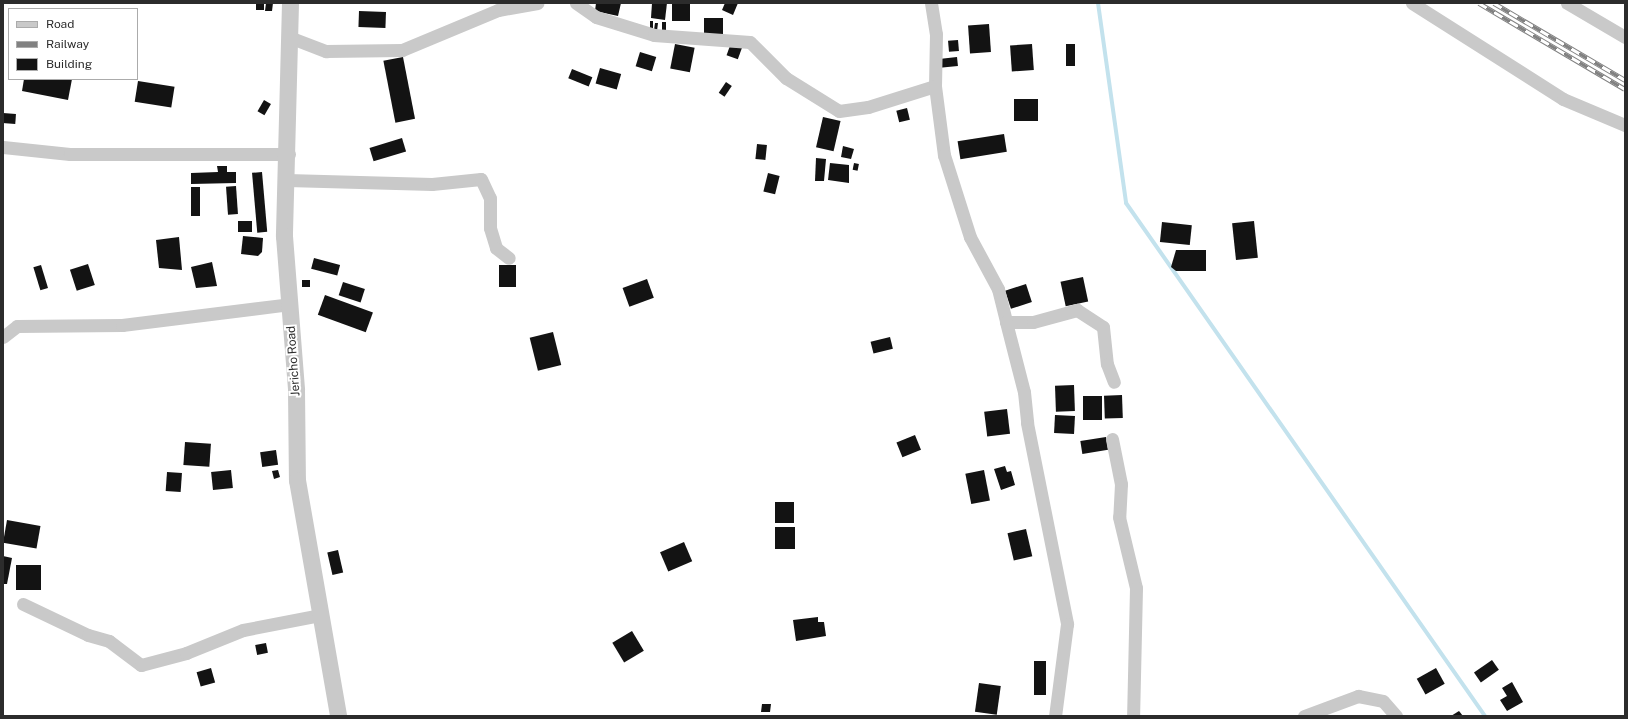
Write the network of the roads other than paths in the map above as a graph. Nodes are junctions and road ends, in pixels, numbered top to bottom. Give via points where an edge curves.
1 (290, 3) edge
2 (537, 3) edge
3 (576, 3) edge
4 (931, 3) edge
5 (1412, 3) edge
6 (1567, 3) edge
7 (289, 37) junction
8 (1625, 37) edge
9 (935, 86) junction
10 (1625, 125) edge
11 (3, 147) edge
12 (289, 154) junction
13 (287, 180) junction
14 (509, 258) dead end
15 (290, 304) junction
16 (1006, 322) junction
17 (3, 337) edge
18 (1114, 382) dead end
19 (1112, 439) dead end
20 (23, 604) dead end
21 (320, 615) junction
22 (338, 716) edge
23 (1055, 716) edge
24 (1133, 716) edge
25 (1304, 716) edge
26 (1396, 716) edge

1 - 7 street, Jericho Road
2 - 7 street via 498,10 402,50 326,51
3 - 9 street via 596,17 654,35 750,42 786,78 839,111 868,107
4 - 9 street via 936,34
5 - 10 street via 1563,99
6 - 8 street
7 - 12 street, Jericho Road
9 - 16 street via 944,155 970,237 998,289
11 - 12 street via 78,154
12 - 13 street, Jericho Road
13 - 14 street via 432,184 481,179 490,198 490,228 496,248
13 - 15 street, Jericho Road via 284,236
15 - 17 street via 122,325 17,326
15 - 21 street, Jericho Road via 296,390 297,480
16 - 18 street via 1033,322 1078,310 1102,327 1107,364
16 - 23 street via 1024,392 1026,423 1067,624
19 - 24 street via 1121,484 1119,517 1136,588
20 - 21 street via 88,635 110,641 141,665 186,654 243,630
21 - 22 street, Jericho Road
25 - 26 street via 1358,696 1383,701

